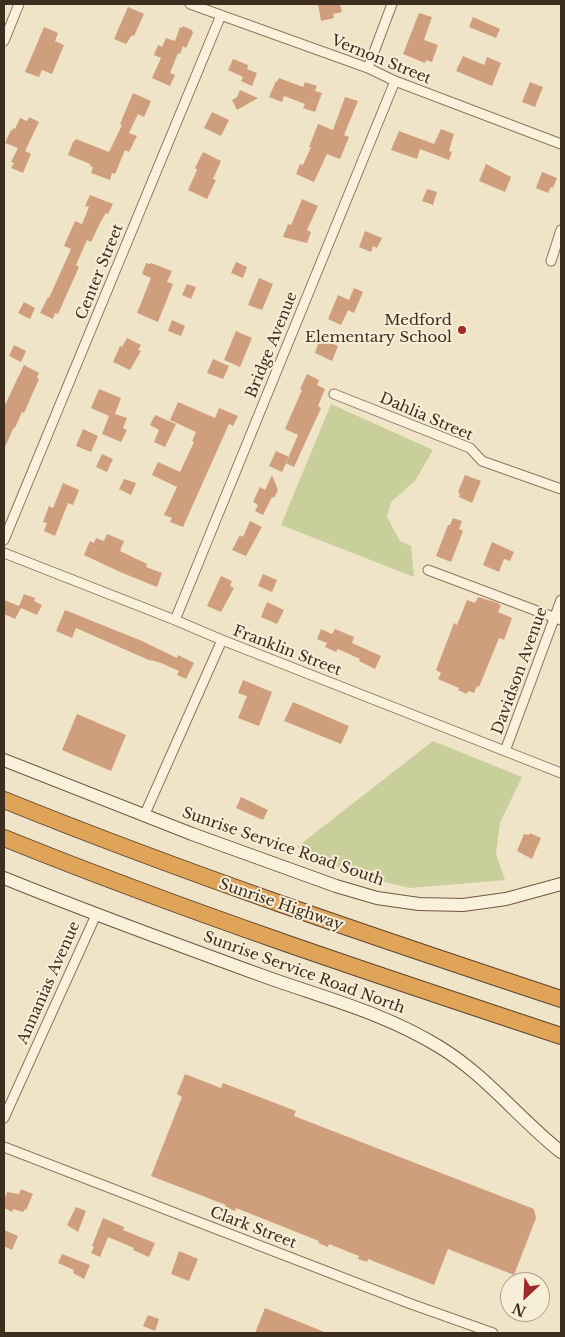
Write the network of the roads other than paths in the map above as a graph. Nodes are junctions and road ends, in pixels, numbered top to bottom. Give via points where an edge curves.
1 (19, 4) edge
2 (190, 4) edge
3 (392, 4) edge
4 (222, 15) junction
5 (4, 41) edge
6 (368, 68) junction
7 (395, 81) junction
8 (561, 144) edge
9 (561, 230) edge
10 (551, 261) dead end
11 (334, 394) dead end
12 (561, 489) edge
13 (4, 540) edge
14 (4, 553) edge
15 (428, 570) dead end
16 (561, 600) edge
17 (558, 619) edge
18 (175, 620) junction
19 (222, 640) junction
20 (505, 751) junction
21 (4, 760) edge
22 (561, 773) edge
23 (4, 800) edge
24 (144, 816) junction
25 (4, 838) edge
26 (4, 878) edge
27 (561, 884) edge
28 (96, 914) junction
29 (561, 999) edge
30 (561, 1036) edge
31 (4, 1118) edge
32 (4, 1147) edge
33 (561, 1152) edge
34 (493, 1333) edge

1 - 5 street
2 - 4 street, Vernon Street
3 - 6 street
4 - 6 street, Vernon Street
4 - 13 street, Center Street
6 - 7 street, Vernon Street
7 - 8 street, Vernon Street
7 - 18 street, Bridge Avenue
9 - 10 street
11 - 12 street, Dahlia Street via 470,448 482,461
14 - 18 street, Franklin Street
15 - 17 street
16 - 17 street, Davidson Avenue
17 - 20 street, Davidson Avenue
18 - 19 street, Franklin Street
19 - 20 street, Franklin Street
19 - 24 street
20 - 22 street, Franklin Street
21 - 24 main road, Sunrise Service Road South
23 - 29 highway, Sunrise Highway via 269,901
24 - 27 main road, Sunrise Service Road South via 336,886 399,902 471,904 506,899
25 - 30 highway via 270,939
26 - 28 main road, Sunrise Service Road North
28 - 31 street, Annanias Avenue
28 - 33 main road, Sunrise Service Road North via 402,1026 476,1072
32 - 34 street, Clark Street

